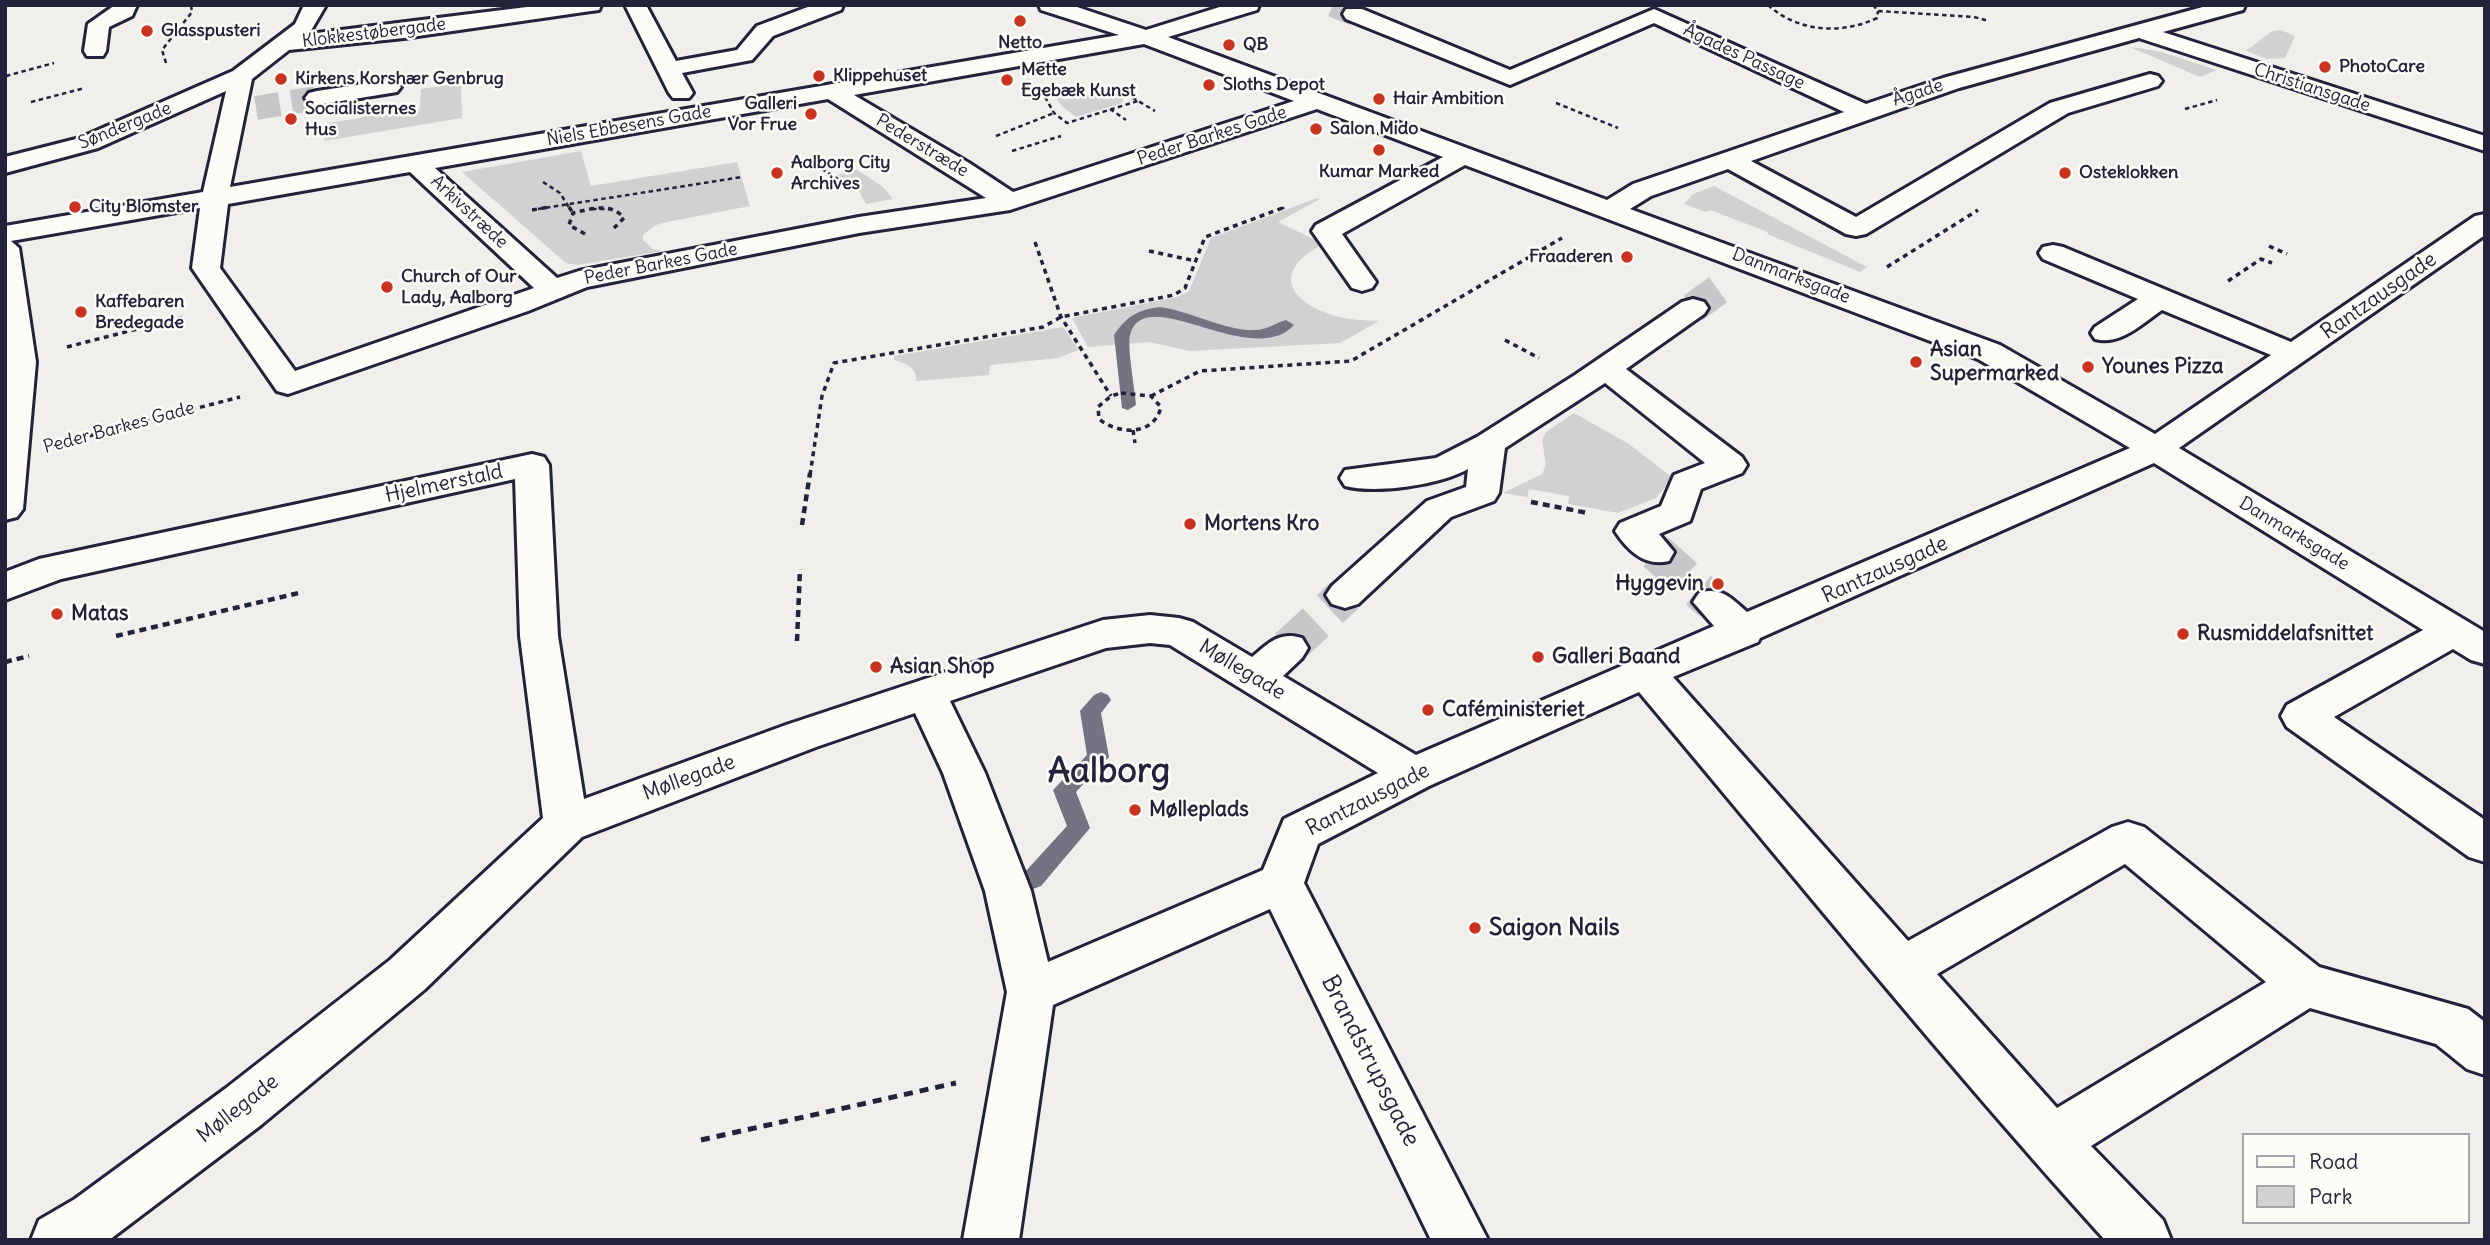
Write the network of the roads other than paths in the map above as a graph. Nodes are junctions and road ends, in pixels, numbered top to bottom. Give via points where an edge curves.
1 (126, 5) edge
2 (315, 5) edge
3 (591, 5) edge
4 (635, 5) edge
5 (834, 5) edge
6 (1049, 5) edge
7 (1249, 5) edge
8 (2235, 5) edge
9 (1354, 14) tunnel mouth
10 (2139, 31) junction
11 (1146, 37) junction
12 (282, 44) junction
13 (2076, 48) junction
14 (95, 51) road end
15 (669, 69) junction
16 (241, 76) junction
17 (389, 88) dead end
18 (832, 92) junction
19 (317, 98) tunnel mouth
20 (1317, 101) junction
21 (1863, 112) junction
22 (693, 115) junction
23 (2485, 144) edge
24 (1465, 155) junction
25 (1729, 159) junction
26 (415, 163) junction
27 (5, 165) edge
28 (215, 198) junction
29 (1010, 202) junction
30 (1611, 209) junction
31 (2485, 222) edge
32 (5, 234) edge
33 (5, 248) edge
34 (2053, 253) dead end
35 (1755, 263) junction
36 (1730, 281) tunnel mouth
37 (1362, 282) dead end
38 (553, 290) junction
39 (2160, 298) junction
40 (1693, 308) tunnel mouth
41 (2106, 333) dead end
42 (2294, 354) junction
43 (1606, 369) junction
44 (1489, 444) junction
45 (2155, 449) junction
46 (1357, 478) dead end
47 (5, 509) edge
48 (1644, 542) road end
49 (5, 587) edge
50 (1345, 596) tunnel mouth
51 (1712, 602) tunnel mouth
52 (1744, 632) junction
53 (2469, 640) edge
54 (1288, 648) tunnel mouth
55 (1647, 674) junction
56 (1255, 678) junction
57 (927, 695) junction
58 (1414, 774) junction
59 (566, 824) junction
60 (2485, 844) edge
61 (1281, 883) junction
62 (1901, 970) junction
63 (2305, 985) junction
64 (1031, 992) junction
65 (2485, 1052) edge
66 (2050, 1141) junction
67 (59, 1240) edge
68 (991, 1240) edge
69 (1460, 1240) edge
70 (2143, 1240) edge

1 - 14 street via 124,11 99,24
2 - 12 street, Søndergade via 304,28
3 - 12 street, Klokkestøbergade
4 - 15 street
5 - 15 street via 765,31 744,55
6 - 11 street, Danmarksgade
7 - 11 street, Niels Ebbesens Gade
8 - 10 street, Ågade
9 - 21 street, Ågades Passage via 1510,78 1654,15
10 - 13 street, Ågade
10 - 23 street, Christiansgade
11 - 18 street, Niels Ebbesens Gade
11 - 20 street, Danmarksgade
12 - 16 street, Søndergade
13 - 21 street, Ågade
13 - 25 street via 2150,81 2059,108 1856,228
15 - 22 street
16 - 27 street, Søndergade via 89,143
16 - 28 street via 244,110
17 - 19 street
18 - 22 street, Niels Ebbesens Gade
18 - 29 street, Pederstræde
20 - 24 street, Danmarksgade
20 - 29 street, Peder Barkes Gade
21 - 25 street, Ågade
22 - 26 street, Niels Ebbesens Gade
24 - 30 street, Danmarksgade
24 - 37 street via 1326,231
25 - 30 street, Ågade via 1642,190
26 - 28 street, Niels Ebbesens Gade
26 - 38 street, Arkivstræde
28 - 32 street, Niels Ebbesens Gade
28 - 38 street, Peder Barkes Gade via 206,268 288,384
29 - 38 street, Peder Barkes Gade via 639,267 579,279
30 - 35 street, Danmarksgade
31 - 42 street, Rantzausgade
33 - 47 street via 20,362
34 - 39 street
35 - 36 street
35 - 45 street, Danmarksgade via 1989,352
39 - 41 street
39 - 42 street
40 - 43 street
42 - 45 street, Rantzausgade
43 - 44 street
43 - 48 street via 1730,465 1686,483 1677,513
44 - 46 street via 1448,466 1422,473
44 - 50 street via 1482,492 1439,509
45 - 52 street, Rantzausgade
45 - 53 street, Danmarksgade
49 - 59 street, Hjelmerstald via 52,568 533,465 540,636
51 - 52 street
52 - 55 street, Rantzausgade
53 - 60 street via 2302,716
54 - 56 street
55 - 58 street, Rantzausgade
55 - 62 street
56 - 57 street, Møllegade via 1179,632 1150,629 1103,634
56 - 58 street, Møllegade
57 - 59 street, Møllegade via 801,736
57 - 64 street via 964,773 1008,891
58 - 61 street, Rantzausgade via 1300,832
59 - 67 street, Møllegade via 407,975 243,1107
61 - 64 street
61 - 69 street, Brandstrupsgade
62 - 63 street via 2128,840
62 - 66 street
63 - 65 street via 2450,1025
63 - 66 street
64 - 68 street
66 - 70 street

